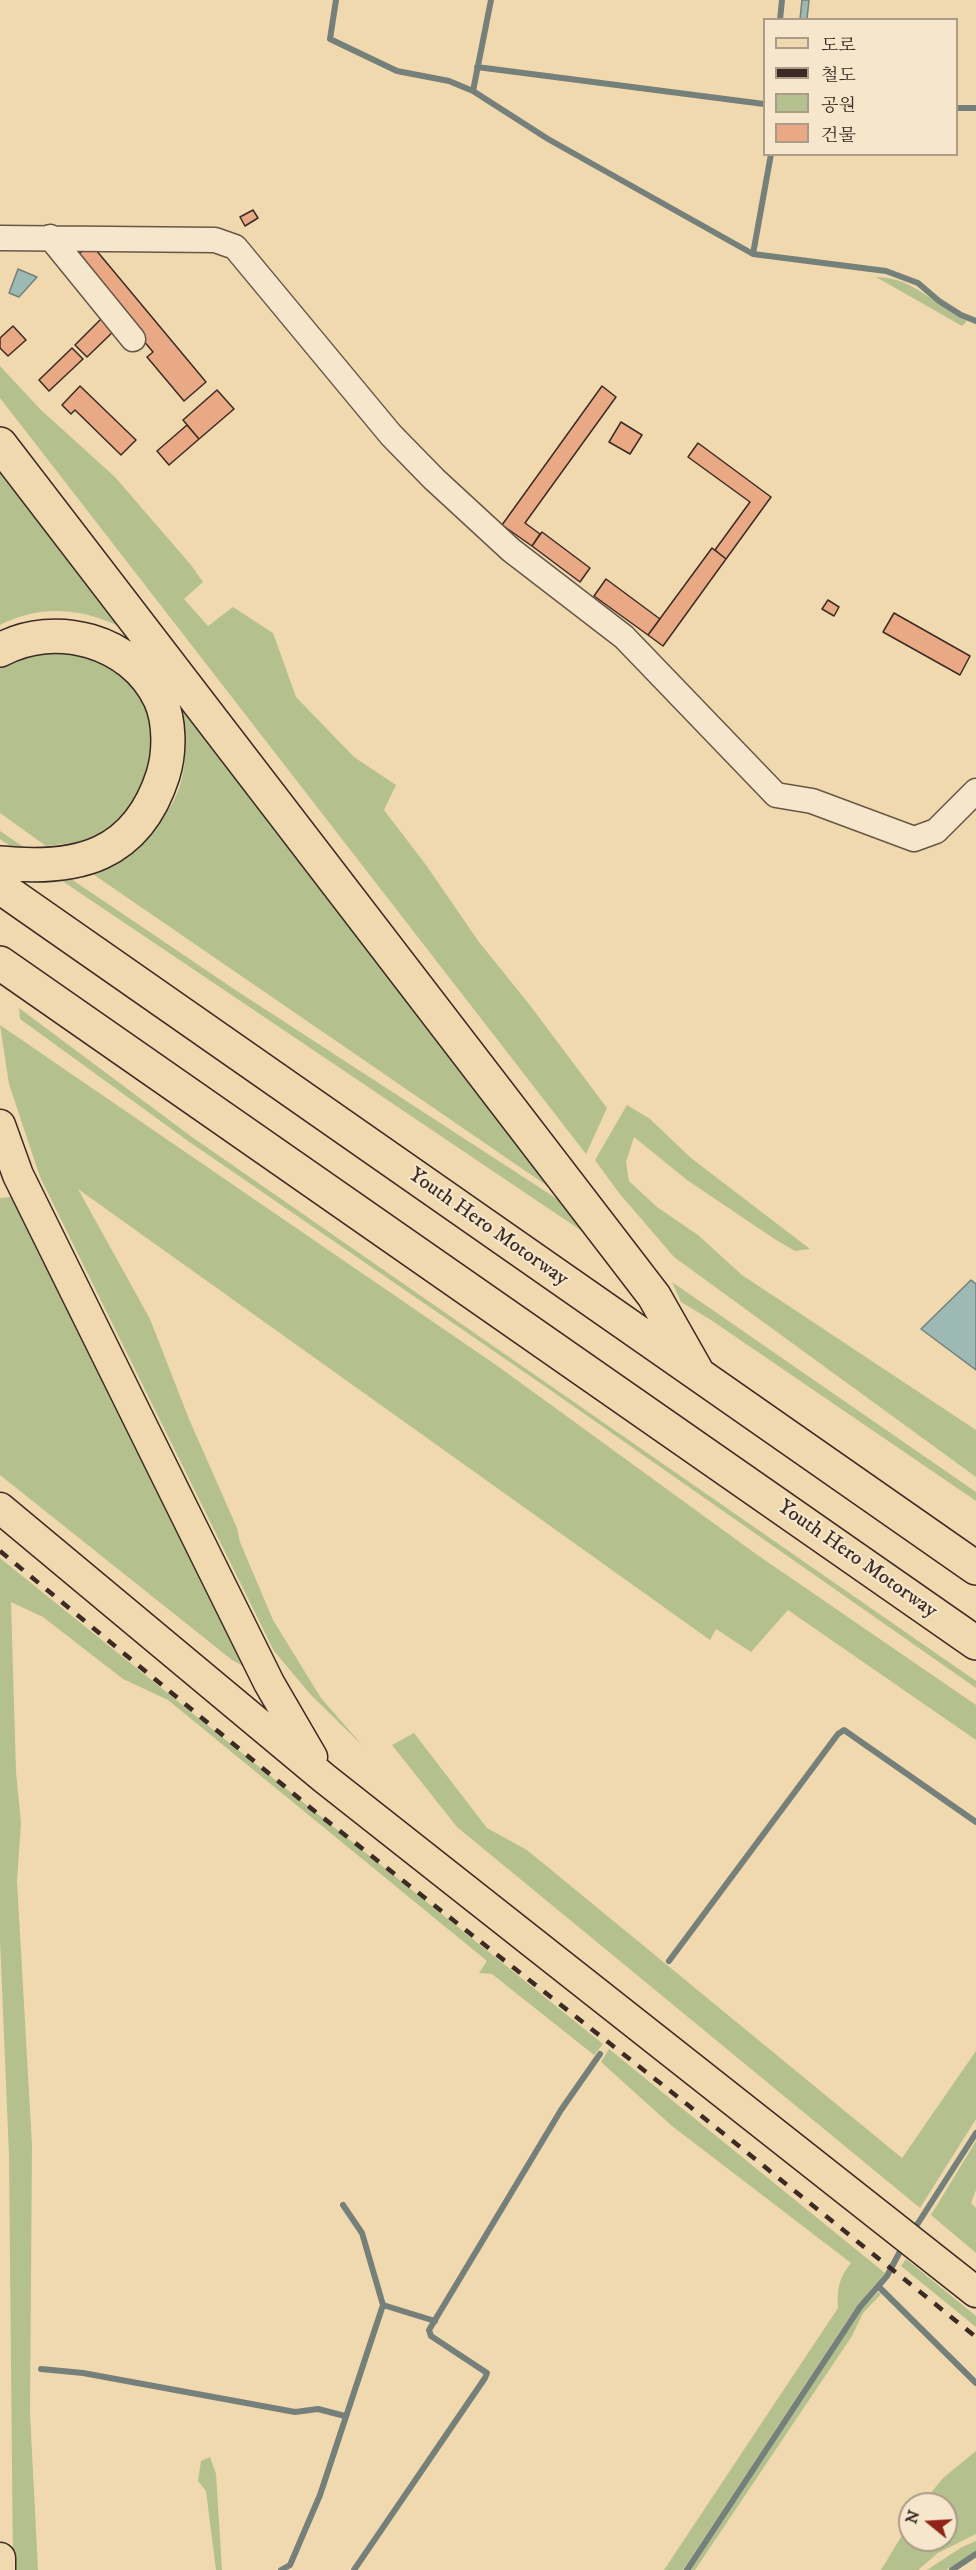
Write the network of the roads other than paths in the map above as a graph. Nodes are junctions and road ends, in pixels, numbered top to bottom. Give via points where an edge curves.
1 (51, 237) junction
2 (0, 238) edge
3 (133, 339) dead end
4 (0, 444) edge
5 (0, 651) edge
6 (976, 792) edge
7 (0, 863) edge
8 (0, 887) edge
9 (3, 965) edge
10 (0, 1125) edge
11 (699, 1376) junction
12 (0, 1508) edge
13 (976, 1568) edge
14 (976, 1642) edge
15 (324, 1778) junction
16 (976, 2292) edge
17 (0, 2558) edge
18 (0, 2570) edge

1 - 2 street
1 - 3 street
1 - 6 street via 215,240 236,247 391,435 434,479 511,550 624,637 776,795 812,801 914,839 936,831
4 - 11 highway via 654,1296
5 - 7 highway via 32,638 57,635 84,638 106,648 127,659 147,677 161,701 168,734 166,766 157,795 141,822 118,844 86,859 56,864
8 - 11 highway, Youth Hero Motorway
9 - 14 highway, Youth Hero Motorway
10 - 15 main road via 18,1175 269,1683
11 - 13 highway, Youth Hero Motorway
12 - 15 main road
15 - 16 main road
17 - 18 main road

